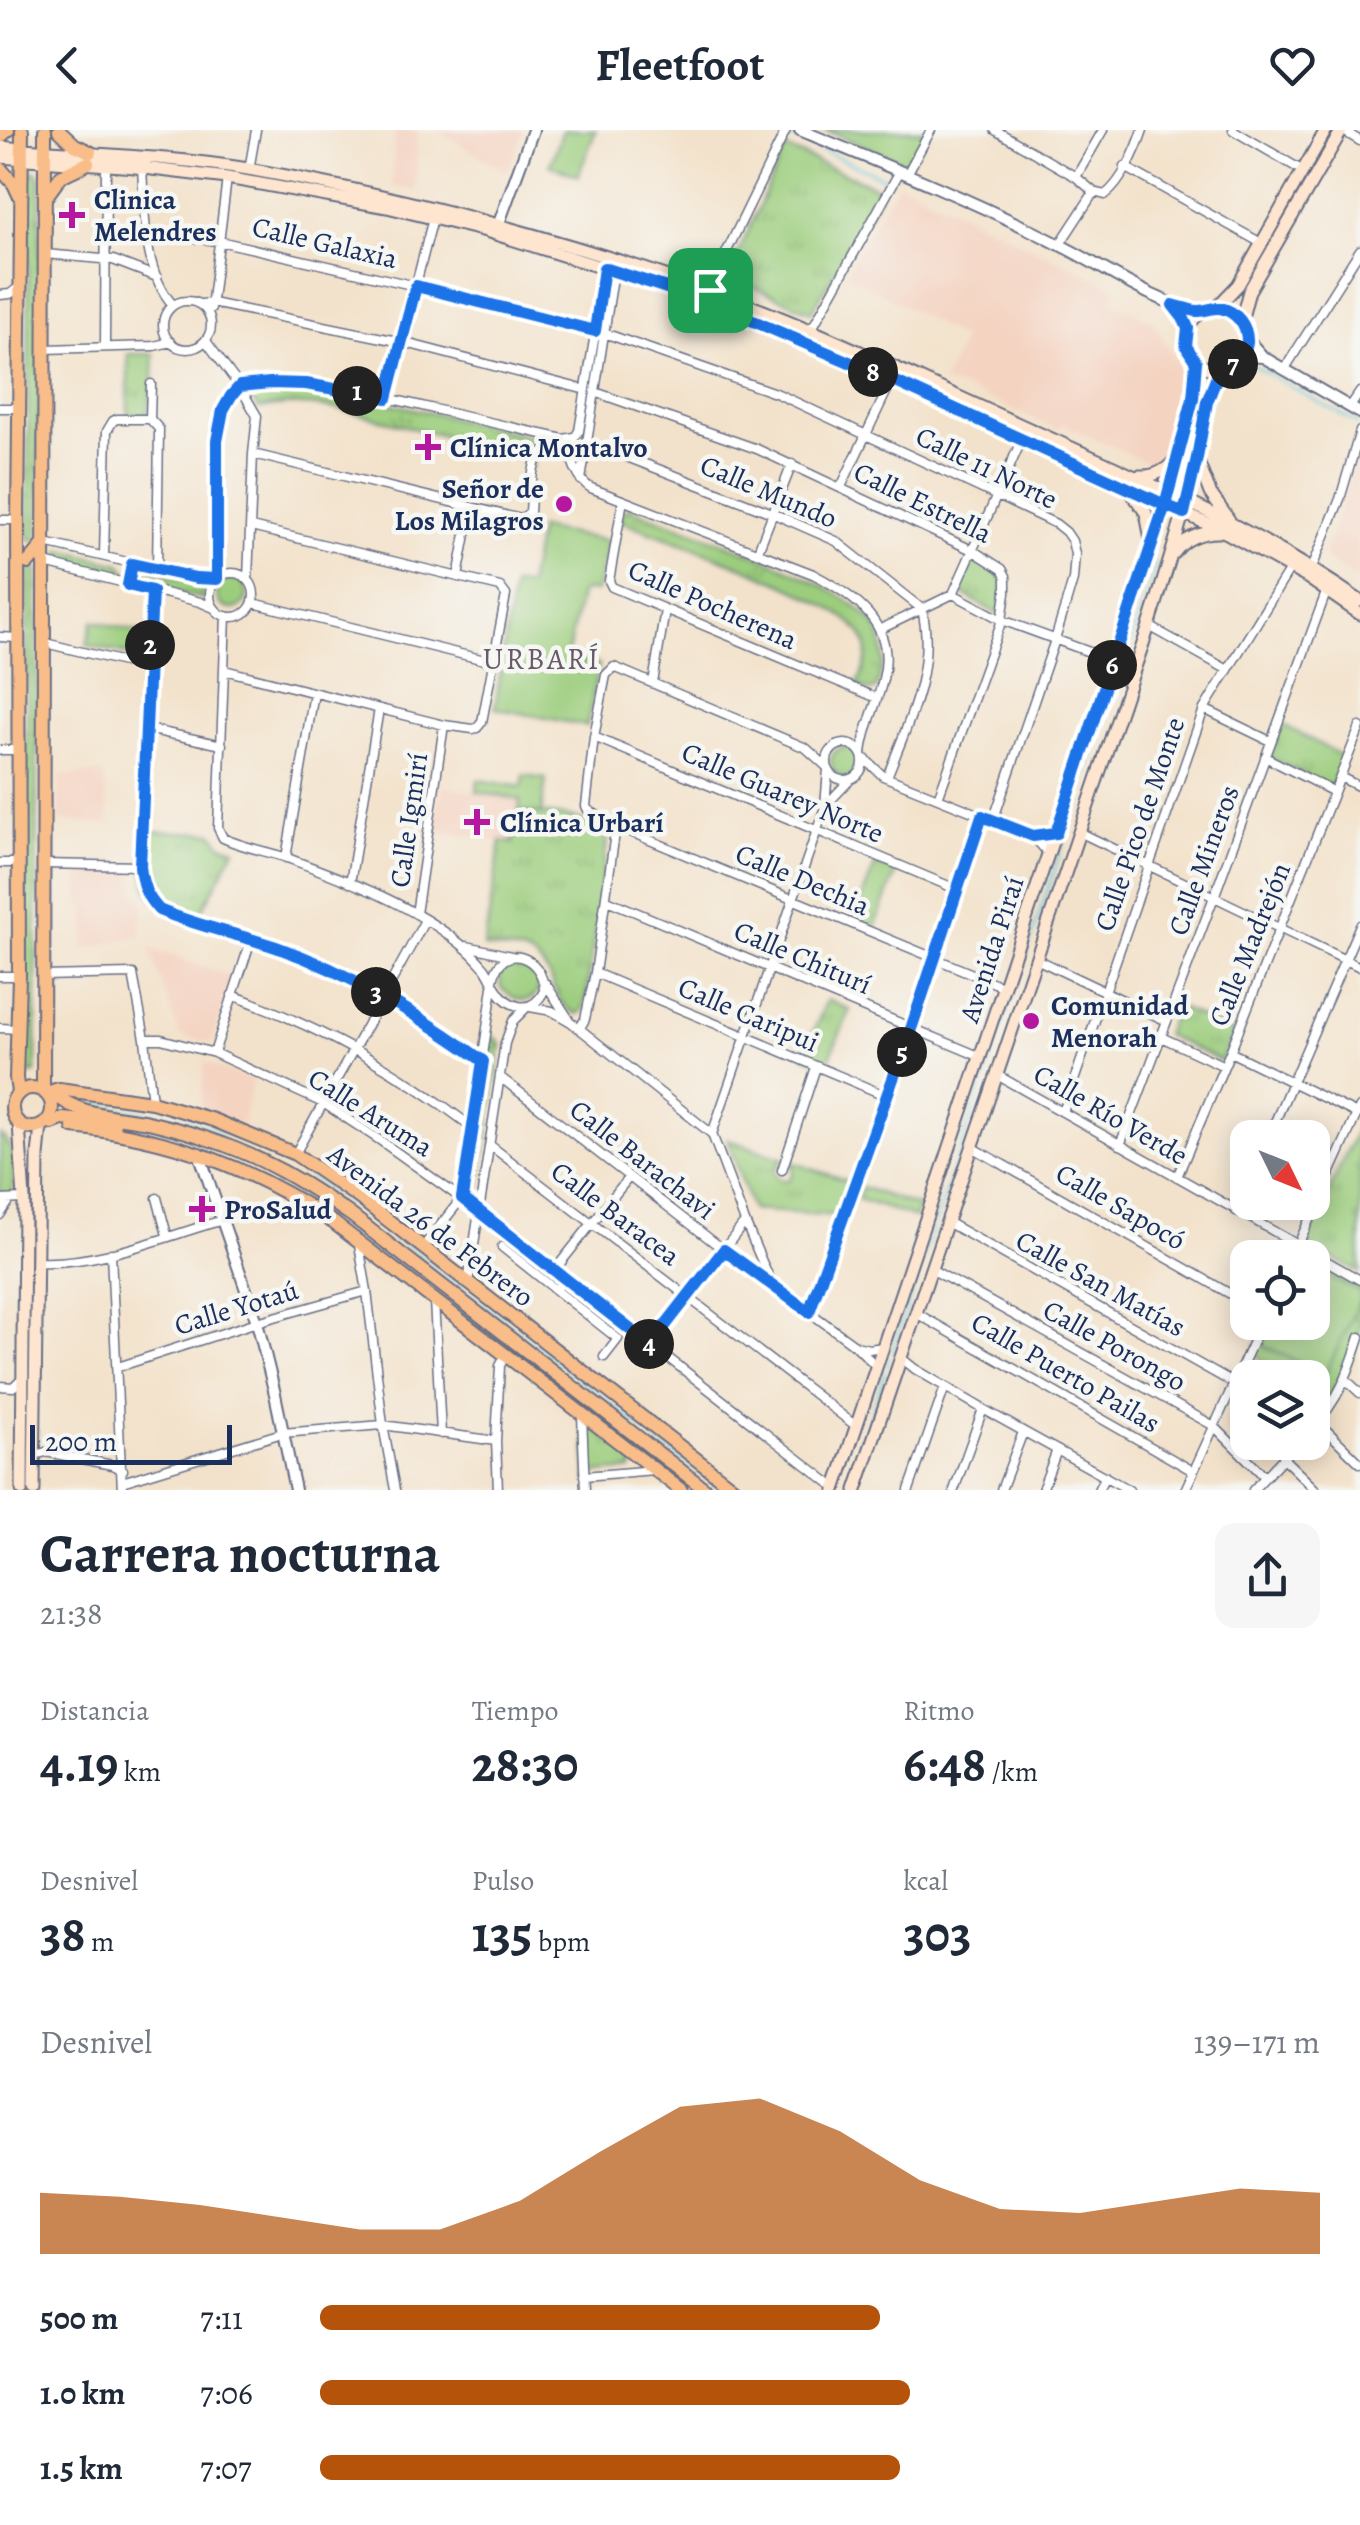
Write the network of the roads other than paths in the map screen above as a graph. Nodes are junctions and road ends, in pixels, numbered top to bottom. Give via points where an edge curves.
1 (8, 130) edge
2 (22, 130) edge
3 (45, 130) edge
4 (58, 130) edge
5 (256, 130) edge
6 (533, 130) edge
7 (800, 130) edge
8 (931, 130) edge
9 (995, 130) edge
10 (1021, 130) edge
11 (1103, 130) edge
12 (1143, 130) edge
13 (1233, 130) edge
14 (1326, 130) edge
15 (1342, 130) edge
16 (784, 134) edge
17 (0, 137) edge
18 (1360, 141) edge
19 (1014, 142) junction
20 (0, 146) edge
21 (22, 154) junction
22 (45, 154) junction
23 (0, 157) edge
24 (89, 158) junction
25 (106, 165) junction
26 (1125, 167) junction
27 (0, 168) edge
28 (142, 168) junction
29 (255, 171) junction
30 (1303, 171) junction
31 (904, 173) junction
32 (1076, 177) junction
33 (227, 178) junction
34 (7, 184) edge
35 (334, 185) junction
36 (300, 190) junction
37 (1094, 192) junction
38 (44, 200) junction
39 (22, 203) junction
40 (424, 204) junction
41 (387, 208) junction
42 (433, 218) junction
43 (499, 223) junction
44 (474, 228) junction
45 (147, 234) junction
46 (219, 242) junction
47 (522, 242) junction
48 (1060, 244) junction
49 (1263, 244) junction
50 (1360, 250) edge
51 (44, 254) junction
52 (106, 259) junction
53 (613, 267) junction
54 (157, 277) junction
55 (22, 284) junction
56 (416, 286) junction
57 (1244, 288) junction
58 (710, 290) junction
59 (0, 295) edge
60 (692, 296) junction
61 (212, 303) junction
62 (174, 304) junction
63 (201, 304) junction
64 (1173, 305) junction
65 (718, 306) junction
66 (1216, 308) junction
67 (1202, 312) junction
68 (210, 316) junction
69 (1241, 321) junction
70 (1188, 328) junction
71 (807, 329) junction
72 (600, 332) junction
73 (1247, 339) junction
74 (206, 340) junction
75 (171, 342) junction
76 (402, 342) junction
77 (105, 347) junction
78 (44, 348) junction
79 (1242, 354) junction
80 (1263, 357) junction
81 (1196, 362) junction
82 (1220, 369) junction
83 (1284, 370) junction
84 (892, 380) junction
85 (150, 384) dead end
86 (240, 386) junction
87 (591, 391) junction
88 (1360, 392) edge
89 (387, 398) junction
90 (0, 408) edge
91 (19, 408) junction
92 (1355, 410) edge
93 (150, 419) junction
94 (1360, 431) edge
95 (866, 434) junction
96 (553, 436) junction
97 (576, 436) junction
98 (1022, 439) junction
99 (587, 445) junction
100 (556, 447) junction
101 (1181, 447) junction
102 (569, 449) junction
103 (253, 454) junction
104 (1197, 458) junction
105 (792, 464) junction
106 (581, 480) junction
107 (1128, 481) junction
108 (841, 487) junction
109 (997, 496) junction
110 (1167, 499) junction
111 (623, 500) junction
112 (471, 507) junction
113 (1185, 507) junction
114 (772, 514) junction
115 (0, 520) edge
116 (252, 527) junction
117 (1230, 528) junction
118 (63, 546) junction
119 (1151, 546) junction
120 (33, 549) junction
121 (972, 550) junction
122 (758, 551) junction
123 (104, 556) junction
124 (1170, 559) junction
125 (132, 564) junction
126 (60, 566) junction
127 (1291, 567) junction
128 (158, 570) junction
129 (1310, 573) junction
130 (458, 577) junction
131 (217, 579) junction
132 (248, 579) junction
133 (128, 585) junction
134 (1330, 586) junction
135 (152, 591) junction
136 (953, 594) junction
137 (1360, 601) edge
138 (253, 603) junction
139 (214, 608) junction
140 (922, 609) junction
141 (665, 610) junction
142 (1360, 614) edge
143 (226, 616) junction
144 (1002, 620) junction
145 (1148, 626) junction
146 (880, 629) junction
147 (0, 637) edge
148 (19, 638) junction
149 (1056, 640) junction
150 (45, 644) junction
151 (1114, 661) junction
152 (494, 662) junction
153 (148, 668) junction
154 (224, 670) junction
155 (1228, 670) junction
156 (653, 683) junction
157 (314, 693) junction
158 (877, 698) junction
159 (378, 709) junction
160 (1204, 709) junction
161 (444, 725) junction
162 (1360, 726) edge
163 (867, 728) junction
164 (146, 729) junction
165 (594, 737) junction
166 (1270, 741) junction
167 (222, 744) junction
168 (840, 745) junction
169 (806, 748) junction
170 (0, 750) edge
171 (19, 750) junction
172 (862, 755) junction
173 (1264, 757) junction
174 (828, 768) junction
175 (885, 777) junction
176 (1340, 777) junction
177 (853, 778) junction
178 (1086, 778) junction
179 (1360, 787) edge
180 (1334, 792) junction
181 (938, 798) junction
182 (825, 807) junction
183 (982, 816) junction
184 (993, 821) junction
185 (616, 826) junction
186 (817, 831) junction
187 (1078, 832) junction
188 (1056, 833) junction
189 (1033, 836) junction
190 (1048, 853) junction
191 (286, 858) junction
192 (0, 862) edge
193 (20, 863) junction
194 (43, 864) junction
195 (1148, 864) junction
196 (140, 866) junction
197 (350, 883) junction
198 (956, 889) junction
199 (1214, 897) junction
200 (793, 899) junction
201 (607, 900) junction
202 (421, 917) junction
203 (1360, 925) edge
204 (1278, 927) junction
205 (251, 940) junction
206 (462, 945) junction
207 (511, 956) junction
208 (934, 958) junction
209 (1036, 959) junction
210 (1344, 960) junction
211 (770, 967) junction
212 (1360, 967) edge
213 (595, 974) junction
214 (0, 976) edge
215 (20, 976) junction
216 (42, 976) junction
217 (544, 978) junction
218 (493, 981) junction
219 (1004, 986) junction
220 (1104, 992) junction
221 (232, 995) junction
222 (385, 996) junction
223 (528, 1007) junction
224 (1008, 1009) junction
225 (1167, 1021) junction
226 (571, 1022) junction
227 (912, 1026) junction
228 (0, 1028) edge
229 (580, 1028) junction
230 (18, 1029) junction
231 (746, 1036) junction
232 (1161, 1036) junction
233 (487, 1037) junction
234 (145, 1038) junction
235 (505, 1043) junction
236 (354, 1048) junction
237 (1230, 1052) junction
238 (214, 1054) junction
239 (982, 1057) junction
240 (483, 1061) junction
241 (1224, 1066) junction
242 (816, 1067) junction
243 (997, 1075) junction
244 (500, 1078) junction
245 (1292, 1082) junction
246 (48, 1092) junction
247 (9, 1094) edge
248 (887, 1096) junction
249 (152, 1102) junction
250 (323, 1103) junction
251 (1358, 1111) edge
252 (1063, 1112) junction
253 (1276, 1120) edge
254 (10, 1121) edge
255 (47, 1124) junction
256 (472, 1127) junction
257 (712, 1134) junction
258 (1120, 1145) junction
259 (491, 1146) junction
260 (972, 1148) junction
261 (199, 1154) junction
262 (295, 1154) junction
263 (782, 1170) dead end
264 (629, 1177) junction
265 (1177, 1177) junction
266 (24, 1196) junction
267 (157, 1198) dead end
268 (462, 1198) junction
269 (5, 1200) edge
270 (1230, 1208) edge
271 (480, 1212) junction
272 (0, 1215) edge
273 (223, 1220) junction
274 (1253, 1220) edge
275 (592, 1222) junction
276 (745, 1222) junction
277 (947, 1222) junction
278 (167, 1236) junction
279 (37, 1240) junction
280 (1290, 1240) edge
281 (1300, 1240) edge
282 (358, 1241) junction
283 (423, 1247) junction
284 (502, 1247) dead end
285 (724, 1250) junction
286 (111, 1253) junction
287 (37, 1262) junction
288 (1330, 1263) edge
289 (931, 1269) junction
290 (554, 1271) junction
291 (566, 1279) junction
292 (1360, 1280) edge
293 (468, 1283) junction
294 (776, 1286) junction
295 (556, 1290) junction
296 (367, 1291) junction
297 (1230, 1294) edge
298 (688, 1296) junction
299 (434, 1300) junction
300 (452, 1303) junction
301 (809, 1312) junction
302 (916, 1313) junction
303 (257, 1322) junction
304 (467, 1325) junction
305 (1360, 1337) edge
306 (884, 1344) junction
307 (650, 1345) junction
308 (856, 1346) junction
309 (902, 1352) junction
310 (506, 1354) junction
311 (604, 1357) dead end
312 (118, 1367) junction
313 (915, 1370) junction
314 (874, 1371) junction
315 (894, 1375) junction
316 (22, 1378) junction
317 (1346, 1380) junction
318 (1230, 1381) edge
319 (0, 1386) edge
320 (945, 1387) junction
321 (1230, 1390) edge
322 (1360, 1393) edge
323 (1330, 1407) edge
324 (983, 1410) junction
325 (582, 1414) junction
326 (383, 1425) junction
327 (856, 1426) junction
328 (1214, 1426) junction
329 (1023, 1432) junction
330 (282, 1433) junction
331 (441, 1434) junction
332 (628, 1438) junction
333 (1330, 1438) edge
334 (496, 1441) junction
335 (1057, 1450) junction
336 (34, 1455) junction
337 (644, 1460) junction
338 (1281, 1460) edge
339 (1285, 1460) edge
340 (1360, 1463) edge
341 (123, 1470) junction
342 (656, 1470) junction
343 (1194, 1471) junction
344 (584, 1476) junction
345 (1104, 1476) junction
346 (1265, 1476) junction
347 (122, 1486) edge
348 (835, 1489) edge
349 (22, 1490) edge
350 (34, 1490) edge
351 (295, 1490) edge
352 (395, 1490) edge
353 (498, 1490) edge
354 (585, 1490) edge
355 (680, 1490) edge
356 (696, 1490) edge
357 (706, 1490) edge
358 (736, 1490) edge
359 (856, 1490) edge
360 (909, 1490) edge
361 (954, 1490) edge
362 (1001, 1490) edge
363 (1042, 1490) edge
364 (1098, 1490) edge
365 (1128, 1490) edge
366 (1185, 1490) edge
367 (1252, 1490) edge
368 (1316, 1490) edge

1 - 17 main road
2 - 21 main road
3 - 22 main road
4 - 24 main road
5 - 29 street
6 - 43 street
7 - 31 street
8 - 31 street
9 - 19 street
10 - 19 street
11 - 32 street
12 - 26 street
13 - 30 street
14 - 30 main road
15 - 18 street
15 - 57 main road
16 - 58 street
19 - 32 street
20 - 21 main road
21 - 22 main road
21 - 23 main road
21 - 39 main road
22 - 24 main road
22 - 38 main road
24 - 25 main road
24 - 29 main road
24 - 38 main road via 61,176
25 - 28 main road
25 - 52 street
26 - 37 street via 1110,192
26 - 49 street
27 - 34 main road
28 - 33 main road
28 - 45 street
29 - 33 main road
29 - 35 main road
30 - 49 main road
31 - 48 street
31 - 71 street
32 - 37 street
33 - 36 main road
33 - 46 street
34 - 39 main road
35 - 36 main road via 328,193
35 - 40 main road
36 - 41 main road
37 - 48 street
38 - 51 main road
39 - 55 main road
40 - 41 main road
40 - 43 main road
41 - 42 main road
42 - 44 main road
42 - 56 street
43 - 44 street
43 - 47 street
43 - 53 main road via 599,254
44 - 47 main road
45 - 46 street, Calle Galaxia
45 - 54 street
46 - 56 street, Calle Galaxia
46 - 61 street
47 - 53 main road
48 - 64 street
49 - 57 main road
50 - 83 street
51 - 52 street
51 - 78 main road
52 - 54 street
52 - 77 street
53 - 58 main road
53 - 60 main road
53 - 72 street
54 - 62 street
55 - 59 street
55 - 91 main road
56 - 72 street, Calle Galaxia
56 - 76 street
57 - 66 main road
57 - 69 main road
58 - 60 street
58 - 65 street
58 - 71 main road
60 - 65 main road
61 - 63 street, Calle Estrella
61 - 68 street
61 - 76 street, Calle Estrella
62 - 63 street
62 - 75 street via 163,323
63 - 68 street
64 - 67 street
64 - 70 street
65 - 84 main road
66 - 67 main road
66 - 69 main road
67 - 70 main road
68 - 74 street
69 - 73 main road
70 - 81 main road via 1186,346
71 - 107 main road
72 - 87 street
72 - 95 street, Calle 11 Norte via 778,394
73 - 79 main road
73 - 80 street
74 - 75 street via 188,349
74 - 86 street
75 - 77 street
76 - 87 street, Calle Estrella
76 - 89 street
77 - 78 street
78 - 120 main road
79 - 80 street
79 - 82 main road
80 - 83 street
81 - 82 main road
81 - 101 main road, Avenida Piraí
82 - 104 main road, Avenida Piraí
83 - 92 street
84 - 95 street
84 - 98 main road
85 - 93 street
86 - 89 street via 306,384
86 - 103 street via 257,416
86 - 131 street via 218,426
87 - 97 street
87 - 99 street
87 - 105 street, Calle Estrella
88 - 92 street
89 - 96 street
90 - 91 street
91 - 120 main road
93 - 123 street via 113,421 108,432
93 - 128 street via 159,429
94 - 129 street
95 - 108 street
95 - 109 street, Calle 11 Norte
96 - 97 street
96 - 100 street
96 - 102 street
97 - 102 street
98 - 107 main road
98 - 109 street
99 - 102 street via 578,454
99 - 106 street
99 - 114 street, Calle Mundo
100 - 102 street
100 - 112 street via 534,462 527,516
101 - 107 main road via 1162,472
101 - 110 main road, Avenida Piraí
102 - 106 street
103 - 112 street
103 - 116 street
104 - 113 main road, Avenida Piraí
104 - 117 main road
105 - 108 street, Calle Estrella
105 - 114 street
106 - 111 street
107 - 110 main road
107 - 119 main road via 1146,514
108 - 121 street, Calle Estrella
109 - 121 street
109 - 149 street, Calle 11 Norte via 1056,524 1072,541 1073,580
110 - 113 main road
110 - 119 main road, Avenida Piraí
111 - 122 street
111 - 141 street, Calle Pocherena via 610,584
112 - 130 street
113 - 117 main road
113 - 124 main road, Avenida Piraí
114 - 122 street
114 - 140 street, Calle Mundo via 836,542
115 - 120 street
116 - 130 street
116 - 132 street
117 - 124 main road via 1200,533
117 - 127 main road
117 - 129 main road
118 - 120 street
118 - 123 street
118 - 126 street via 56,555
119 - 151 main road, Avenida Piraí
120 - 126 street
120 - 148 main road
120 - 150 main road
121 - 136 street
121 - 144 street, Calle Estrella via 1006,576
122 - 146 street via 832,584
123 - 125 street
124 - 145 main road, Avenida Piraí
125 - 128 street
125 - 133 street
126 - 133 street
127 - 129 main road
127 - 155 street, Calle Pico de Monte
128 - 131 street
129 - 134 main road
130 - 152 street, Calle Igmirí via 506,594
131 - 132 street via 235,573
131 - 139 street via 210,594
132 - 138 street
133 - 135 street
134 - 137 main road
134 - 142 main road
134 - 166 street, Calle Mineros
135 - 139 street
135 - 153 street
136 - 140 street
136 - 144 street
138 - 143 street via 245,614
138 - 152 street
139 - 143 street
140 - 146 street
140 - 175 street via 924,672
141 - 156 street
141 - 158 street, Calle Pocherena
143 - 154 street
144 - 149 street
144 - 181 street, Calle Estrella
145 - 155 street
145 - 178 main road, Avenida Piraí
146 - 158 street via 887,662
147 - 148 street
148 - 171 main road
149 - 151 street
149 - 184 street, Calle 11 Norte
150 - 153 street
150 - 194 main road
151 - 178 main road, Avenida Piraí
152 - 161 street, Calle Igmirí via 481,725
153 - 164 street
154 - 157 street
154 - 167 street
155 - 160 street, Calle Pico de Monte
156 - 165 street via 610,669
156 - 169 street
157 - 159 street
157 - 191 street
158 - 163 street
159 - 161 street
159 - 197 street
160 - 166 street
160 - 195 street, Calle Pico de Monte
161 - 202 street, Calle Igmirí
162 - 176 street, Calle Madrejón
163 - 168 street
163 - 172 street
164 - 167 street
164 - 196 street
165 - 185 street, Calle Dechia via 586,808
165 - 186 street, Calle Guarey Norte
166 - 173 street, Calle Mineros
167 - 191 street via 220,834
168 - 169 street
168 - 172 street via 855,746
168 - 174 street via 828,756
169 - 174 street
170 - 171 street
171 - 193 main road
172 - 175 street
172 - 177 street via 862,769
173 - 180 street
173 - 199 street, Calle Mineros
174 - 177 street via 835,778
174 - 182 street
175 - 177 street
175 - 181 street
176 - 179 street
176 - 180 street, Calle Madrejón
177 - 182 street
178 - 187 main road, Avenida Piraí
178 - 188 main road, Avenida Piraí
180 - 204 street, Calle Madrejón
181 - 183 street
182 - 186 street
183 - 184 street
183 - 198 street
184 - 189 street
185 - 200 street, Calle Dechia
185 - 201 street
186 - 198 street, Calle Guarey Norte
186 - 200 street
187 - 195 street
187 - 209 main road, Avenida Piraí
188 - 189 street
188 - 190 main road, Avenida Piraí
189 - 190 street
190 - 219 main road, Avenida Piraí
191 - 197 street
192 - 193 street
193 - 215 main road
194 - 196 street
194 - 216 main road
195 - 199 street
195 - 220 street, Calle Pico de Monte
196 - 205 street via 148,898 159,910
197 - 202 street
198 - 208 street
199 - 204 street
199 - 225 street, Calle Mineros
200 - 208 street, Calle Dechia
200 - 211 street
201 - 211 street, Calle Chiturí
201 - 213 street
202 - 206 street
202 - 222 street, Calle Igmirí
203 - 210 street
204 - 210 street
204 - 237 street, Calle Madrejón
205 - 221 street
205 - 222 street
206 - 207 street
206 - 218 street
207 - 217 street via 529,960
207 - 218 street
208 - 219 street, Calle Dechia
208 - 227 street
209 - 220 street
209 - 224 main road, Avenida Piraí
210 - 212 street
210 - 245 street
211 - 227 street, Calle Chiturí
211 - 231 street
213 - 229 street
213 - 231 street, Calle Caripui
214 - 215 street
215 - 230 main road
216 - 234 street via 133,974
216 - 246 main road
217 - 223 street via 541,998
217 - 226 street
218 - 223 street via 512,1003
218 - 233 street
219 - 224 main road, Avenida Piraí
220 - 225 street
220 - 252 street, Calle Pico de Monte
221 - 236 street
221 - 238 street
222 - 236 street, Calle Igmirí
222 - 240 street
223 - 226 street
223 - 235 street via 513,1021
224 - 239 main road, Avenida Piraí
224 - 243 main road, Avenida Piraí
225 - 232 street, Calle Mineros
226 - 229 street
227 - 239 street, Calle Chiturí
227 - 248 street
228 - 230 street
229 - 257 street
230 - 247 main road
231 - 242 street, Calle Caripui
231 - 257 street
232 - 241 street
232 - 258 street, Calle Mineros
233 - 235 street via 497,1034
233 - 240 street
234 - 238 street, Calle Aruma
234 - 249 street
235 - 244 street
236 - 250 street, Calle Igmirí
236 - 256 street
237 - 241 street, Calle Madrejón
237 - 245 street
238 - 250 street, Calle Aruma
239 - 306 main road, Avenida Piraí
240 - 256 street
241 - 265 street, Calle Madrejón
242 - 248 street, Calle Caripui
242 - 263 street
243 - 252 street, Calle Río Verde
243 - 260 main road, Avenida Piraí
244 - 259 street
244 - 264 street, Calle Barachavi
245 - 251 street
245 - 253 street
246 - 247 main road
246 - 249 main road, Avenida 26 de Febrero
246 - 255 main road
246 - 357 main road, Avenida 26 de Febrero via 78,1108 206,1138 306,1183
247 - 254 main road
248 - 301 street
249 - 262 main road, Avenida 26 de Febrero
250 - 262 street, Calle Igmirí
250 - 268 street, Calle Aruma
251 - 281 street
252 - 258 street, Calle Río Verde
254 - 255 main road via 30,1128
254 - 266 main road
255 - 261 main road, Avenida 26 de Febrero via 120,1133
255 - 279 main road via 38,1156
255 - 300 main road, Avenida 26 de Febrero via 62,1119 122,1125 249,1162 304,1190
256 - 268 street
257 - 276 street
258 - 265 street, Calle Río Verde
259 - 271 street
259 - 275 street, Calle Baracea
260 - 277 main road, Avenida Piraí
260 - 297 street, Calle Sapocó
261 - 273 street
261 - 282 main road, Avenida 26 de Febrero via 296,1196
262 - 283 main road, Avenida 26 de Febrero
264 - 275 street
264 - 285 street, Calle Barachavi
265 - 270 street, Calle Río Verde
266 - 269 street
266 - 279 main road via 27,1237
266 - 316 main road
267 - 278 street
268 - 271 street, Calle Aruma
268 - 283 street
269 - 272 street
271 - 290 street, Calle Aruma
271 - 293 street
273 - 278 street
273 - 303 street
274 - 280 street, Calle Río Verde
275 - 290 street
275 - 298 street, Calle Baracea
276 - 285 street
276 - 294 street
277 - 289 main road, Avenida Piraí
277 - 318 street, Calle San Matías
278 - 286 street
279 - 287 main road
282 - 296 street
282 - 299 main road, Avenida 26 de Febrero
283 - 293 main road, Avenida 26 de Febrero
284 - 295 street
285 - 294 street, Calle Barachavi
285 - 298 street
286 - 287 street
286 - 312 street
287 - 336 main road
288 - 292 street, Calle Río Verde
289 - 302 main road, Avenida Piraí
289 - 328 street, Calle Porongo
290 - 291 street, Calle Aruma
291 - 295 street
291 - 307 street, Calle Aruma
293 - 358 main road, Avenida 26 de Febrero
294 - 301 street, Calle Barachavi
295 - 311 street via 618,1338
296 - 303 street, Calle Yotaú
296 - 326 street
298 - 307 street
298 - 327 street, Calle Baracea
299 - 304 main road, Avenida 26 de Febrero
299 - 331 street
300 - 304 main road
300 - 332 main road, Avenida 26 de Febrero
301 - 308 street, Calle Barachavi
302 - 309 main road, Avenida Piraí
302 - 343 street, Calle Puerto Pailas
303 - 312 street, Calle Yotaú
303 - 330 street
304 - 310 main road, Avenida 26 de Febrero
305 - 317 street
306 - 308 street
306 - 309 main road via 892,1354
306 - 314 main road, Avenida Piraí
307 - 348 street, Calle Aruma
308 - 314 street, Calle Barachavi
309 - 313 street
309 - 315 main road, Avenida Piraí
310 - 325 main road, Avenida 26 de Febrero
310 - 334 street
312 - 341 street
313 - 315 street
313 - 320 street
314 - 315 main road
314 - 327 main road, Avenida Piraí
315 - 359 main road, Avenida Piraí
316 - 319 street via 13,1387
316 - 349 main road
317 - 322 street
317 - 323 street
320 - 324 street
320 - 360 street
321 - 328 street
324 - 329 street
324 - 361 street
325 - 337 main road, Avenida 26 de Febrero
325 - 344 street
326 - 330 street
326 - 331 street
326 - 352 street
327 - 348 main road, Avenida Piraí
328 - 343 street
328 - 346 street, Calle Porongo
329 - 335 street
329 - 362 street
330 - 347 street
330 - 351 street
331 - 334 street
332 - 337 main road
332 - 356 main road, Avenida 26 de Febrero
333 - 340 street
334 - 353 street
335 - 345 street
335 - 363 street
336 - 341 street
336 - 350 main road
337 - 342 main road, Avenida 26 de Febrero
338 - 346 street
339 - 368 street
341 - 347 street
342 - 344 street
342 - 355 main road, Avenida 26 de Febrero
343 - 366 street
344 - 354 street
345 - 364 street
345 - 365 street
346 - 367 street

